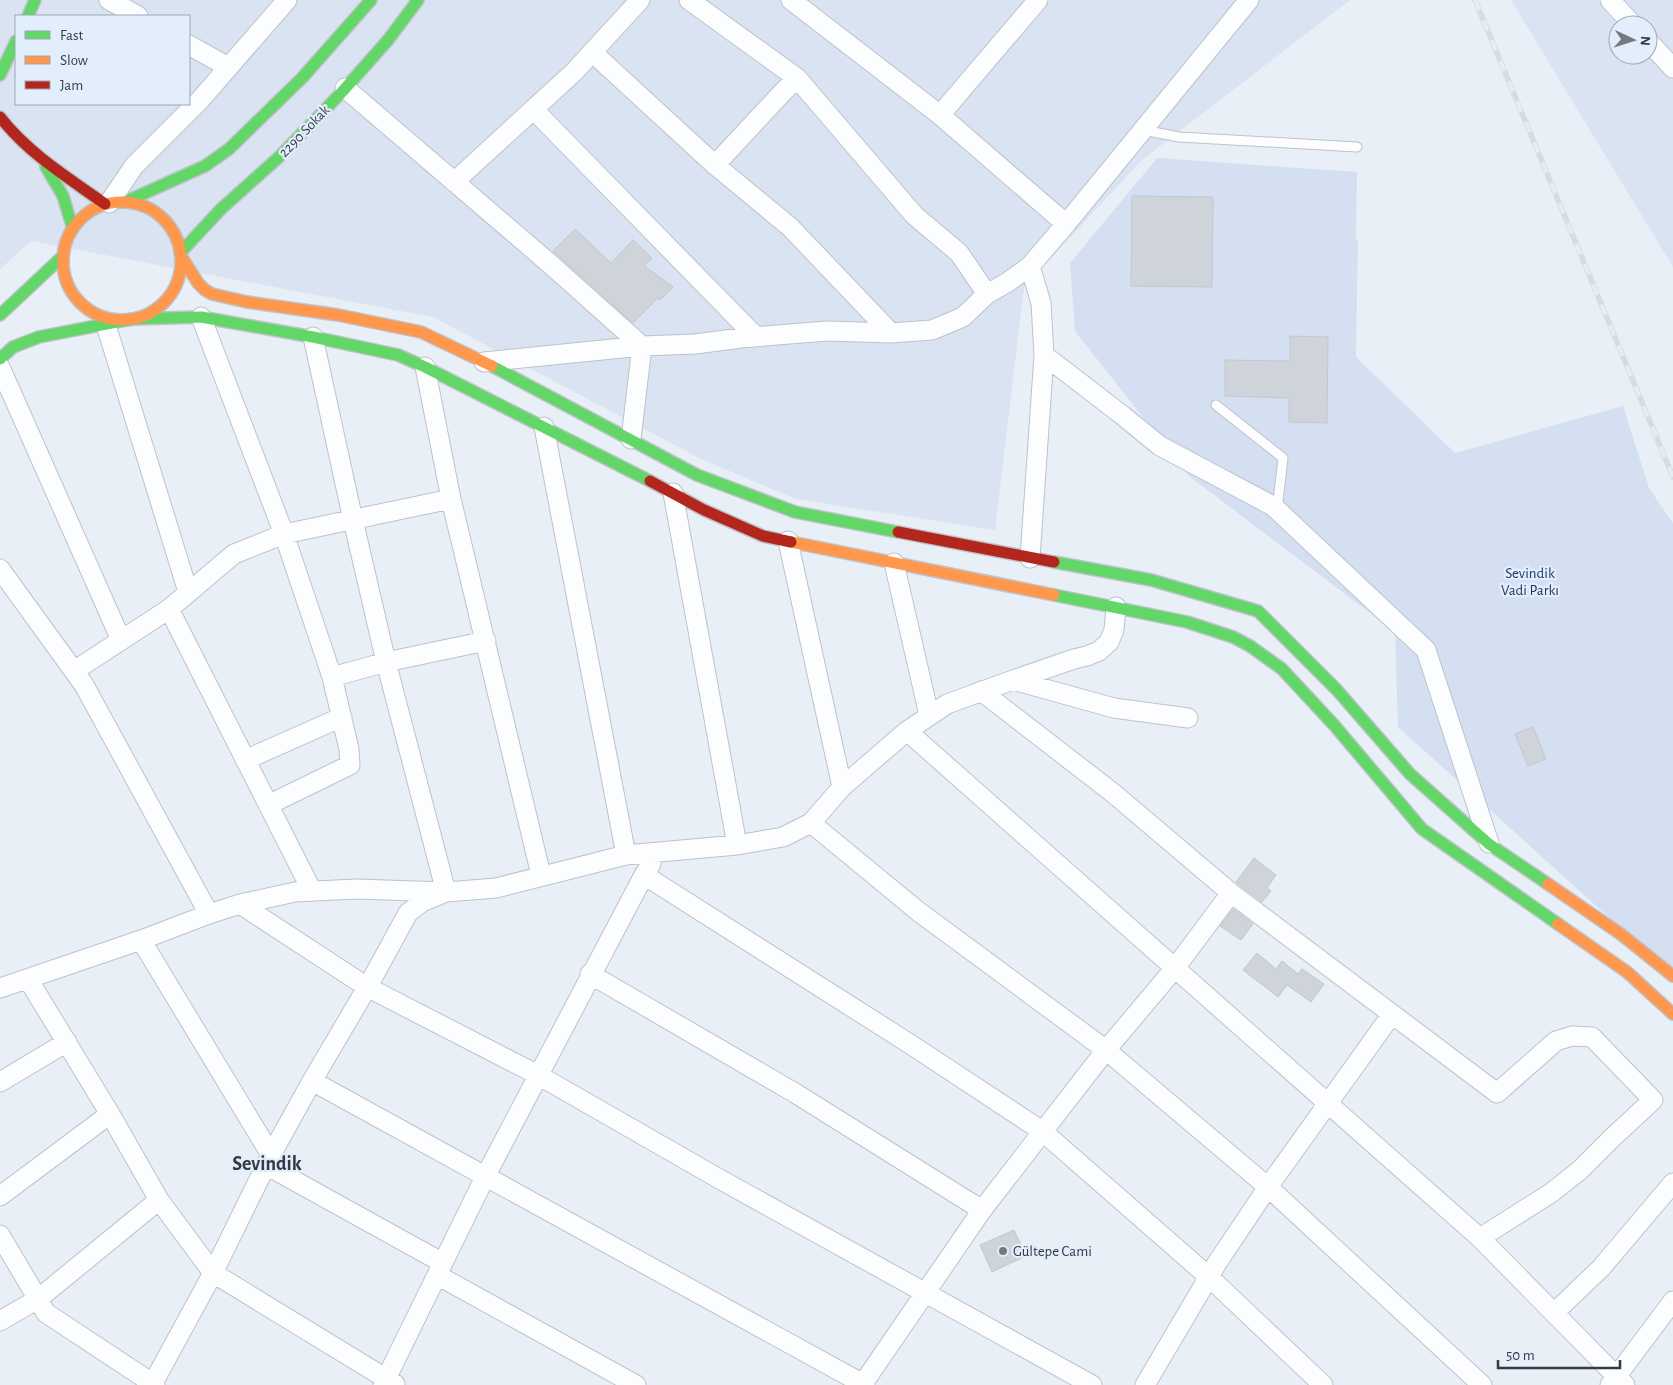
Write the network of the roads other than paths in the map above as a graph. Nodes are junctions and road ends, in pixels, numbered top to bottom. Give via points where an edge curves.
1 (35, 0) edge
2 (109, 0) edge
3 (287, 0) edge
4 (371, 0) edge
5 (418, 0) edge
6 (640, 0) edge
7 (689, 0) edge
8 (791, 0) edge
9 (1038, 0) edge
10 (1250, 0) edge
11 (1610, 0) edge
12 (812, 6) edge
13 (28, 15) edge
14 (136, 15) edge
15 (1624, 15) edge
16 (15, 43) edge
17 (190, 46) edge
18 (592, 52) junction
19 (1658, 52) edge
20 (228, 67) junction
21 (1673, 68) edge
22 (0, 74) edge
23 (797, 78) junction
24 (345, 88) junction
25 (533, 109) junction
26 (940, 115) junction
27 (0, 117) edge
28 (1143, 130) junction
29 (1357, 147) dead end
30 (42, 160) junction
31 (716, 165) junction
32 (454, 182) junction
33 (113, 203) junction
34 (1066, 224) junction
35 (73, 229) junction
36 (180, 254) junction
37 (63, 256) junction
38 (1030, 266) junction
39 (987, 294) junction
40 (0, 315) edge
41 (201, 317) junction
42 (132, 319) junction
43 (106, 325) junction
44 (891, 333) junction
45 (756, 337) junction
46 (313, 338) junction
47 (642, 346) junction
48 (1044, 355) junction
49 (0, 359) edge
50 (484, 362) junction
51 (0, 366) edge
52 (425, 367) junction
53 (1216, 405) dead end
54 (544, 427) junction
55 (630, 440) junction
56 (673, 493) junction
57 (451, 499) junction
58 (1277, 510) junction
59 (353, 520) junction
60 (284, 534) junction
61 (788, 541) junction
62 (1030, 558) junction
63 (894, 563) junction
64 (0, 569) edge
65 (188, 592) junction
66 (1116, 607) junction
67 (169, 609) junction
68 (122, 640) junction
69 (486, 641) junction
70 (386, 662) junction
71 (74, 671) junction
72 (332, 677) junction
73 (1013, 680) junction
74 (981, 691) junction
75 (929, 715) junction
76 (342, 717) junction
77 (1188, 718) dead end
78 (907, 731) junction
79 (245, 760) junction
80 (842, 787) junction
81 (268, 805) junction
82 (810, 823) junction
83 (1489, 844) junction
84 (737, 845) junction
85 (660, 852) junction
86 (626, 855) junction
87 (541, 875) junction
88 (644, 875) junction
89 (312, 892) junction
90 (446, 892) junction
91 (1231, 893) junction
92 (240, 904) junction
93 (209, 914) junction
94 (141, 940) junction
95 (1175, 968) junction
96 (590, 974) junction
97 (1673, 976) edge
98 (28, 979) junction
99 (367, 987) junction
100 (0, 988) edge
101 (1392, 1014) junction
102 (1673, 1014) edge
103 (67, 1042) junction
104 (1106, 1050) junction
105 (538, 1075) junction
106 (312, 1080) junction
107 (0, 1082) edge
108 (1329, 1102) junction
109 (110, 1114) junction
110 (1042, 1131) junction
111 (269, 1160) junction
112 (486, 1175) junction
113 (1673, 1182) edge
114 (1268, 1187) junction
115 (0, 1196) edge
116 (159, 1200) junction
117 (982, 1210) junction
118 (0, 1236) edge
119 (1480, 1238) junction
120 (440, 1269) junction
121 (213, 1273) junction
122 (1209, 1277) junction
123 (927, 1292) junction
124 (38, 1298) junction
125 (1673, 1301) edge
126 (1554, 1313) junction
127 (0, 1321) edge
128 (1617, 1382) edge
129 (388, 1383) edge
130 (153, 1385) edge
131 (636, 1385) edge
132 (864, 1385) edge
133 (1092, 1385) edge
134 (1145, 1385) edge
135 (1324, 1385) edge
136 (1482, 1385) edge

1 - 13 main road
2 - 14 street
3 - 20 street
4 - 33 main road via 302,78 230,149 205,166
5 - 24 main road, 2290 Sokak
6 - 18 street
7 - 23 street
8 - 12 street
9 - 26 street
10 - 28 street
11 - 15 street
12 - 26 street
16 - 22 main road
17 - 20 street
18 - 25 street
18 - 31 street
19 - 21 street
20 - 33 street via 134,166
23 - 31 street
23 - 39 street via 914,215 959,253
24 - 32 street
24 - 36 main road, 2290 Sokak via 278,158 221,209
25 - 32 street
25 - 45 street
26 - 34 street
27 - 30 main road via 10,131
28 - 29 lane via 1179,137
28 - 34 street
30 - 33 main road
30 - 35 main road via 63,192
31 - 44 street via 790,227
32 - 47 street
33 - 35 main road via 91,210
33 - 36 main road via 148,208 164,220 176,236
34 - 38 street
35 - 37 main road via 66,240
36 - 42 main road via 179,276 171,294 158,308
36 - 50 main road via 198,283 212,294 421,332
37 - 40 main road
37 - 42 main road via 65,278 87,309 104,317
38 - 39 street
38 - 48 street via 1041,303
39 - 44 street via 963,317 932,330
41 - 42 main road
41 - 46 main road
41 - 60 street
42 - 43 main road
43 - 49 main road via 38,337 13,347
43 - 65 street
44 - 45 street via 827,331
45 - 47 street
46 - 52 main road via 398,356
46 - 59 street
47 - 50 street
47 - 55 street
48 - 58 street via 1160,446
48 - 62 street
50 - 55 main road
51 - 68 street
52 - 54 main road
52 - 57 street
53 - 58 lane via 1283,458
54 - 56 main road
54 - 86 street
55 - 62 main road via 696,475 795,512
56 - 61 main road via 763,536
56 - 84 street
57 - 59 street
57 - 69 street
58 - 83 street via 1426,650
59 - 60 street
59 - 70 street
60 - 65 street via 234,554
60 - 72 street
61 - 63 main road
61 - 80 street
62 - 83 main road via 1151,580 1258,611 1337,690 1410,774
63 - 66 main road
63 - 75 street
64 - 71 street
65 - 67 street
66 - 73 street via 1114,630 1109,642 1099,650
66 - 102 main road via 1187,622 1233,637 1282,669 1422,829 1627,972
67 - 68 street
67 - 79 street
68 - 71 street
69 - 70 street
69 - 87 street
70 - 72 street
70 - 90 street
71 - 93 street
72 - 76 street
73 - 74 street
73 - 77 street via 1114,708
74 - 75 street
74 - 91 street via 1113,793
75 - 78 street
76 - 79 street
76 - 81 street via 350,765
78 - 80 street
78 - 95 street
79 - 81 street
80 - 82 street
81 - 89 street
82 - 84 street via 783,837
82 - 104 street via 919,912
83 - 97 main road via 1622,935
84 - 85 street
85 - 86 street
85 - 88 street
86 - 87 street
87 - 90 street via 496,888
88 - 96 street
88 - 110 street
89 - 90 street via 356,889
89 - 92 street via 295,892
90 - 99 street via 422,902 408,913
91 - 95 street
91 - 101 street
92 - 93 street
92 - 99 street
93 - 94 street
94 - 98 street
94 - 111 street
95 - 104 street
95 - 108 street
96 - 105 street
96 - 117 street via 795,1092
98 - 100 street
98 - 103 street
99 - 105 street
99 - 106 street
101 - 108 street
101 - 119 street via 1497,1093 1556,1041 1572,1036 1592,1037 1653,1100 1580,1170 1551,1193
103 - 107 street
103 - 109 street
104 - 110 street
104 - 114 street
105 - 112 street
105 - 123 street
106 - 111 street
106 - 112 street
108 - 114 street
108 - 119 street
109 - 115 street
109 - 116 street
110 - 117 street
110 - 122 street
111 - 120 street
111 - 121 street
112 - 120 street
112 - 132 street
113 - 126 street via 1600,1268
114 - 122 street
114 - 136 street
116 - 121 street
116 - 124 street
117 - 123 street
118 - 124 street
119 - 126 street
120 - 129 street
120 - 131 street
121 - 129 street
121 - 130 street
122 - 134 street
122 - 135 street
123 - 132 street
123 - 133 street
124 - 127 street
124 - 130 street via 46,1313
125 - 128 street
126 - 128 street

